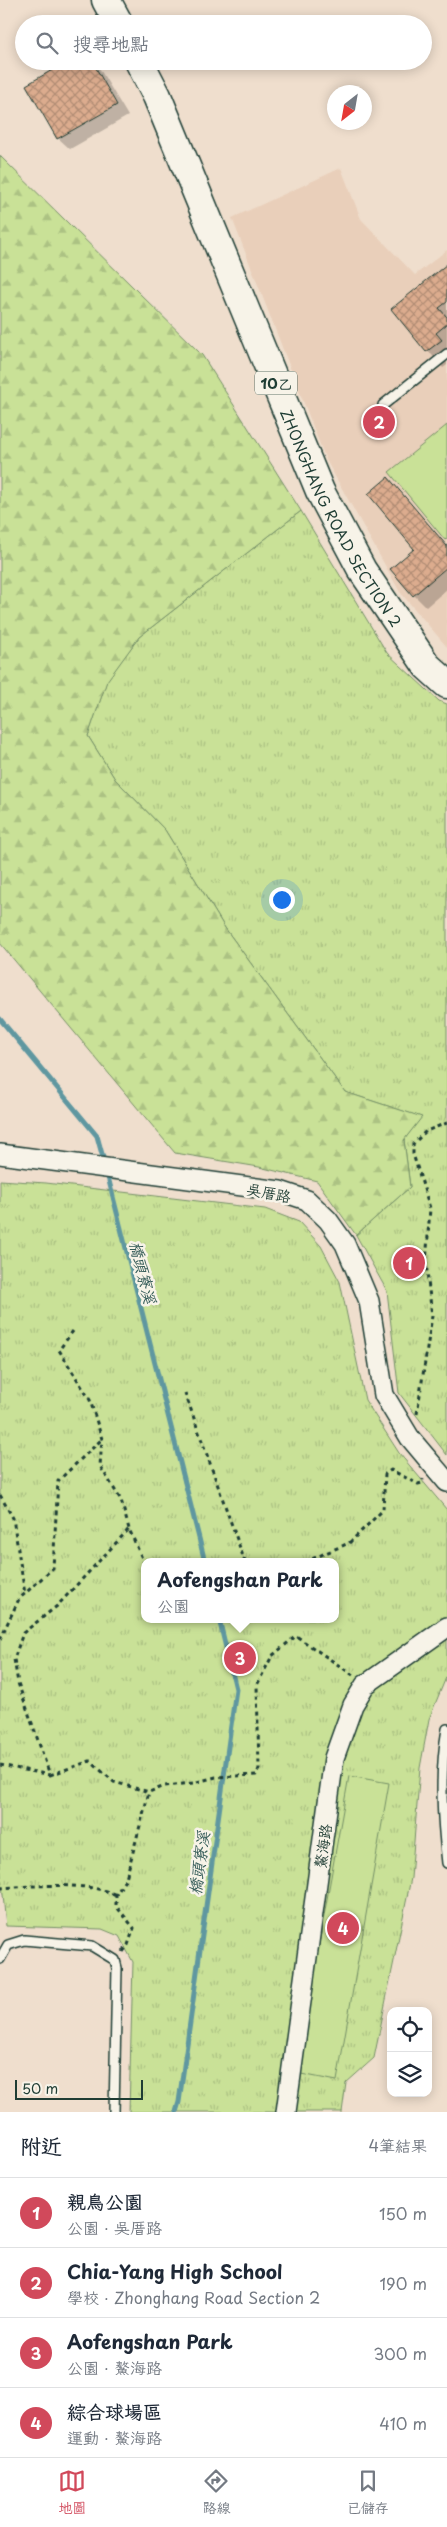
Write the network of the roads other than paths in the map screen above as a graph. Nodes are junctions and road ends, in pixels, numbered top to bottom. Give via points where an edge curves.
1 (106, 0) edge
2 (114, 15) edge
3 (144, 70) edge
4 (447, 354) edge
5 (383, 405) dead end
6 (447, 684) edge
7 (0, 1154) edge
8 (447, 1482) edge
9 (447, 1627) edge
10 (447, 1729) edge
11 (447, 1864) edge
12 (0, 1959) edge
13 (114, 2112) edge
14 (286, 2112) edge

1 - 2 main road
3 - 6 main road, ZHONGHANG ROAD SECTION 2 / 10乙 via 320,491 362,570 428,666
4 - 5 lane
7 - 8 street, 吳厝路 via 280,1191 307,1200 328,1220 345,1244 369,1301 384,1395 410,1438
9 - 14 street, 鰲海路 via 365,1685 353,1705 334,1758
10 - 11 lane via 442,1815
12 - 13 lane via 8,1945 24,1940 92,1946 116,1960

